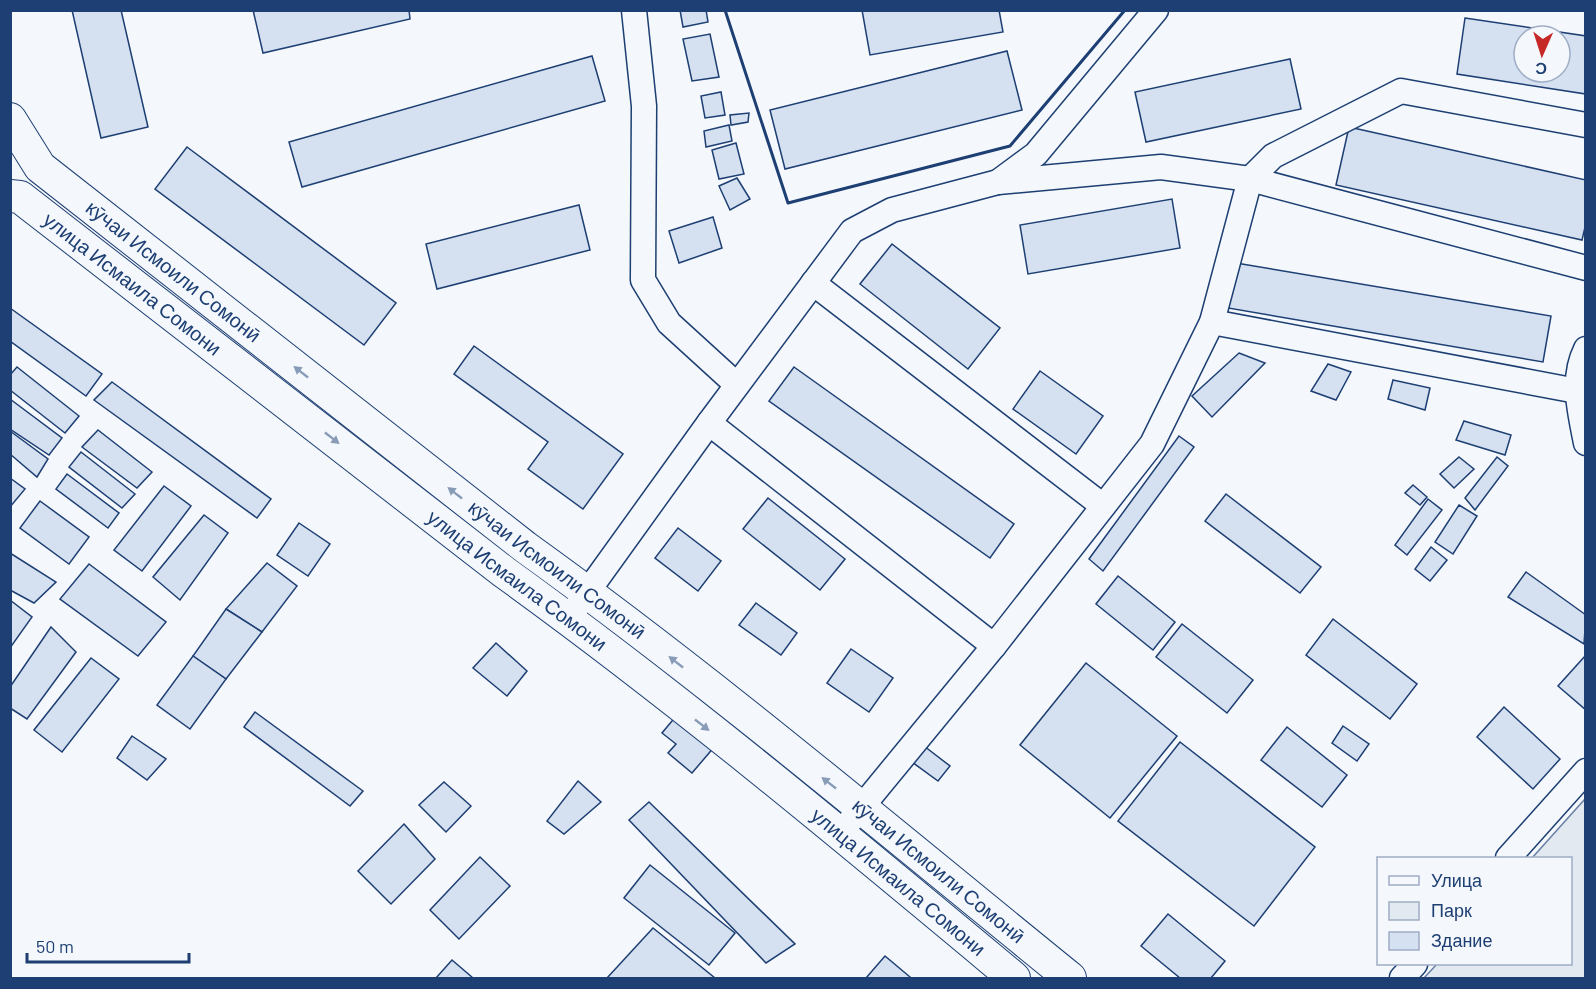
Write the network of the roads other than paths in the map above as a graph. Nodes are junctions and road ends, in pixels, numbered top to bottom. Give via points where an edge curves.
1 (634, 10) edge
2 (1156, 10) edge
3 (10, 119) edge
4 (1586, 125) edge
5 (1250, 178) junction
6 (998, 182) junction
7 (10, 196) edge
8 (1586, 268) edge
9 (813, 283) junction
10 (1212, 322) junction
11 (1586, 349) edge
12 (737, 385) junction
13 (1577, 391) junction
14 (709, 423) junction
15 (1586, 443) edge
16 (1103, 506) junction
17 (588, 593) junction
18 (567, 618) junction
19 (994, 646) junction
20 (1586, 771) edge
21 (861, 808) junction
22 (840, 833) junction
23 (1509, 857) edge
24 (1413, 965) edge
25 (1014, 978) edge
26 (1070, 978) edge
27 (1402, 978) edge

1 - 12 street via 644,106 643,280 669,323
2 - 6 street via 1036,154
17 -> 3 main road, кӯчаи Исмоили Сомонӣ via 40,167
4 - 5 street via 1401,91 1274,156
5 - 6 street via 1161,167
5 - 8 street
5 - 10 street
6 - 9 street via 892,210 852,231
7 -> 18 main road, улица Исмаила Сомони via 20,197
9 - 12 street
9 - 16 street
10 - 13 street
10 - 16 street via 1152,444
11 - 13 street via 1580,362
12 - 14 street
13 - 15 street
14 - 17 street
14 - 19 street
16 - 19 street
17 - 18 street
21 -> 17 main road, кӯчаи Исмоили Сомонӣ
18 -> 22 main road, улица Исмаила Сомони
19 - 21 street
20 - 23 street
21 - 22 street
21 - 26 main road, кӯчаи Исмоили Сомонӣ
22 - 25 main road, улица Исмаила Сомони
24 - 27 street

